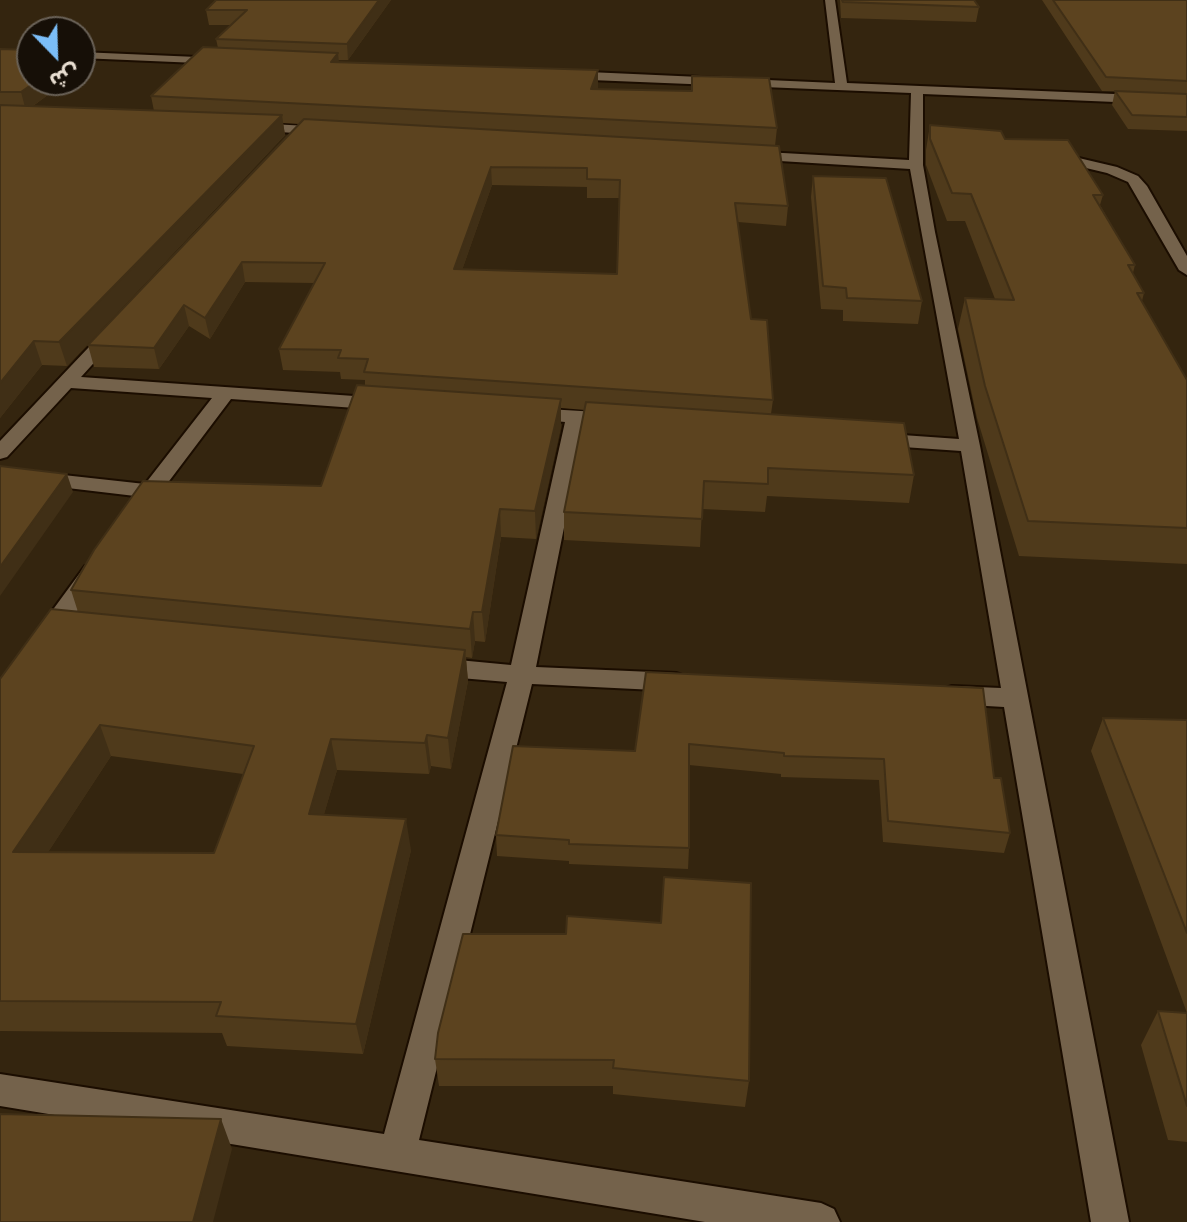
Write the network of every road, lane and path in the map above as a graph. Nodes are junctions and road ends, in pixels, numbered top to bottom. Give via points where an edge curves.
1 (830, 0) edge
2 (96, 56) edge
3 (240, 62) edge
4 (559, 75) edge
5 (842, 87) junction
6 (917, 90) junction
7 (1187, 101) edge
8 (239, 127) edge
9 (302, 129) junction
10 (349, 132) edge
11 (922, 150) junction
12 (281, 152) edge
13 (1036, 153) edge
14 (727, 154) edge
15 (1187, 270) edge
16 (120, 325) edge
17 (66, 382) junction
18 (226, 393) junction
19 (401, 405) edge
20 (512, 412) edge
21 (576, 417) junction
22 (639, 421) edge
23 (859, 438) edge
24 (970, 446) junction
25 (0, 453) edge
26 (0, 474) edge
27 (149, 491) junction
28 (123, 528) edge
29 (106, 552) edge
30 (54, 627) junction
31 (85, 630) edge
32 (36, 652) edge
33 (412, 664) edge
34 (522, 675) junction
35 (696, 683) edge
36 (934, 694) edge
37 (1014, 698) junction
38 (0, 1090) edge
39 (397, 1153) junction
40 (821, 1222) edge
41 (1110, 1222) edge

1 - 5 street
2 - 3 street
4 - 5 street
5 - 6 street
6 - 7 street
6 - 11 street
8 - 9 street
9 - 10 street
9 - 12 street
11 - 14 street
11 - 24 street via 927,232
13 - 15 street via 1133,179
16 - 17 street
17 - 18 street
17 - 25 street
18 - 19 street
18 - 27 street
20 - 21 street
21 - 22 street
21 - 34 street
23 - 24 street
24 - 37 street
26 - 27 street
27 - 28 street
29 - 30 street
30 - 31 street
30 - 32 street
33 - 34 street
34 - 35 street
34 - 39 street
36 - 37 street
37 - 41 street
38 - 39 street
39 - 40 street

